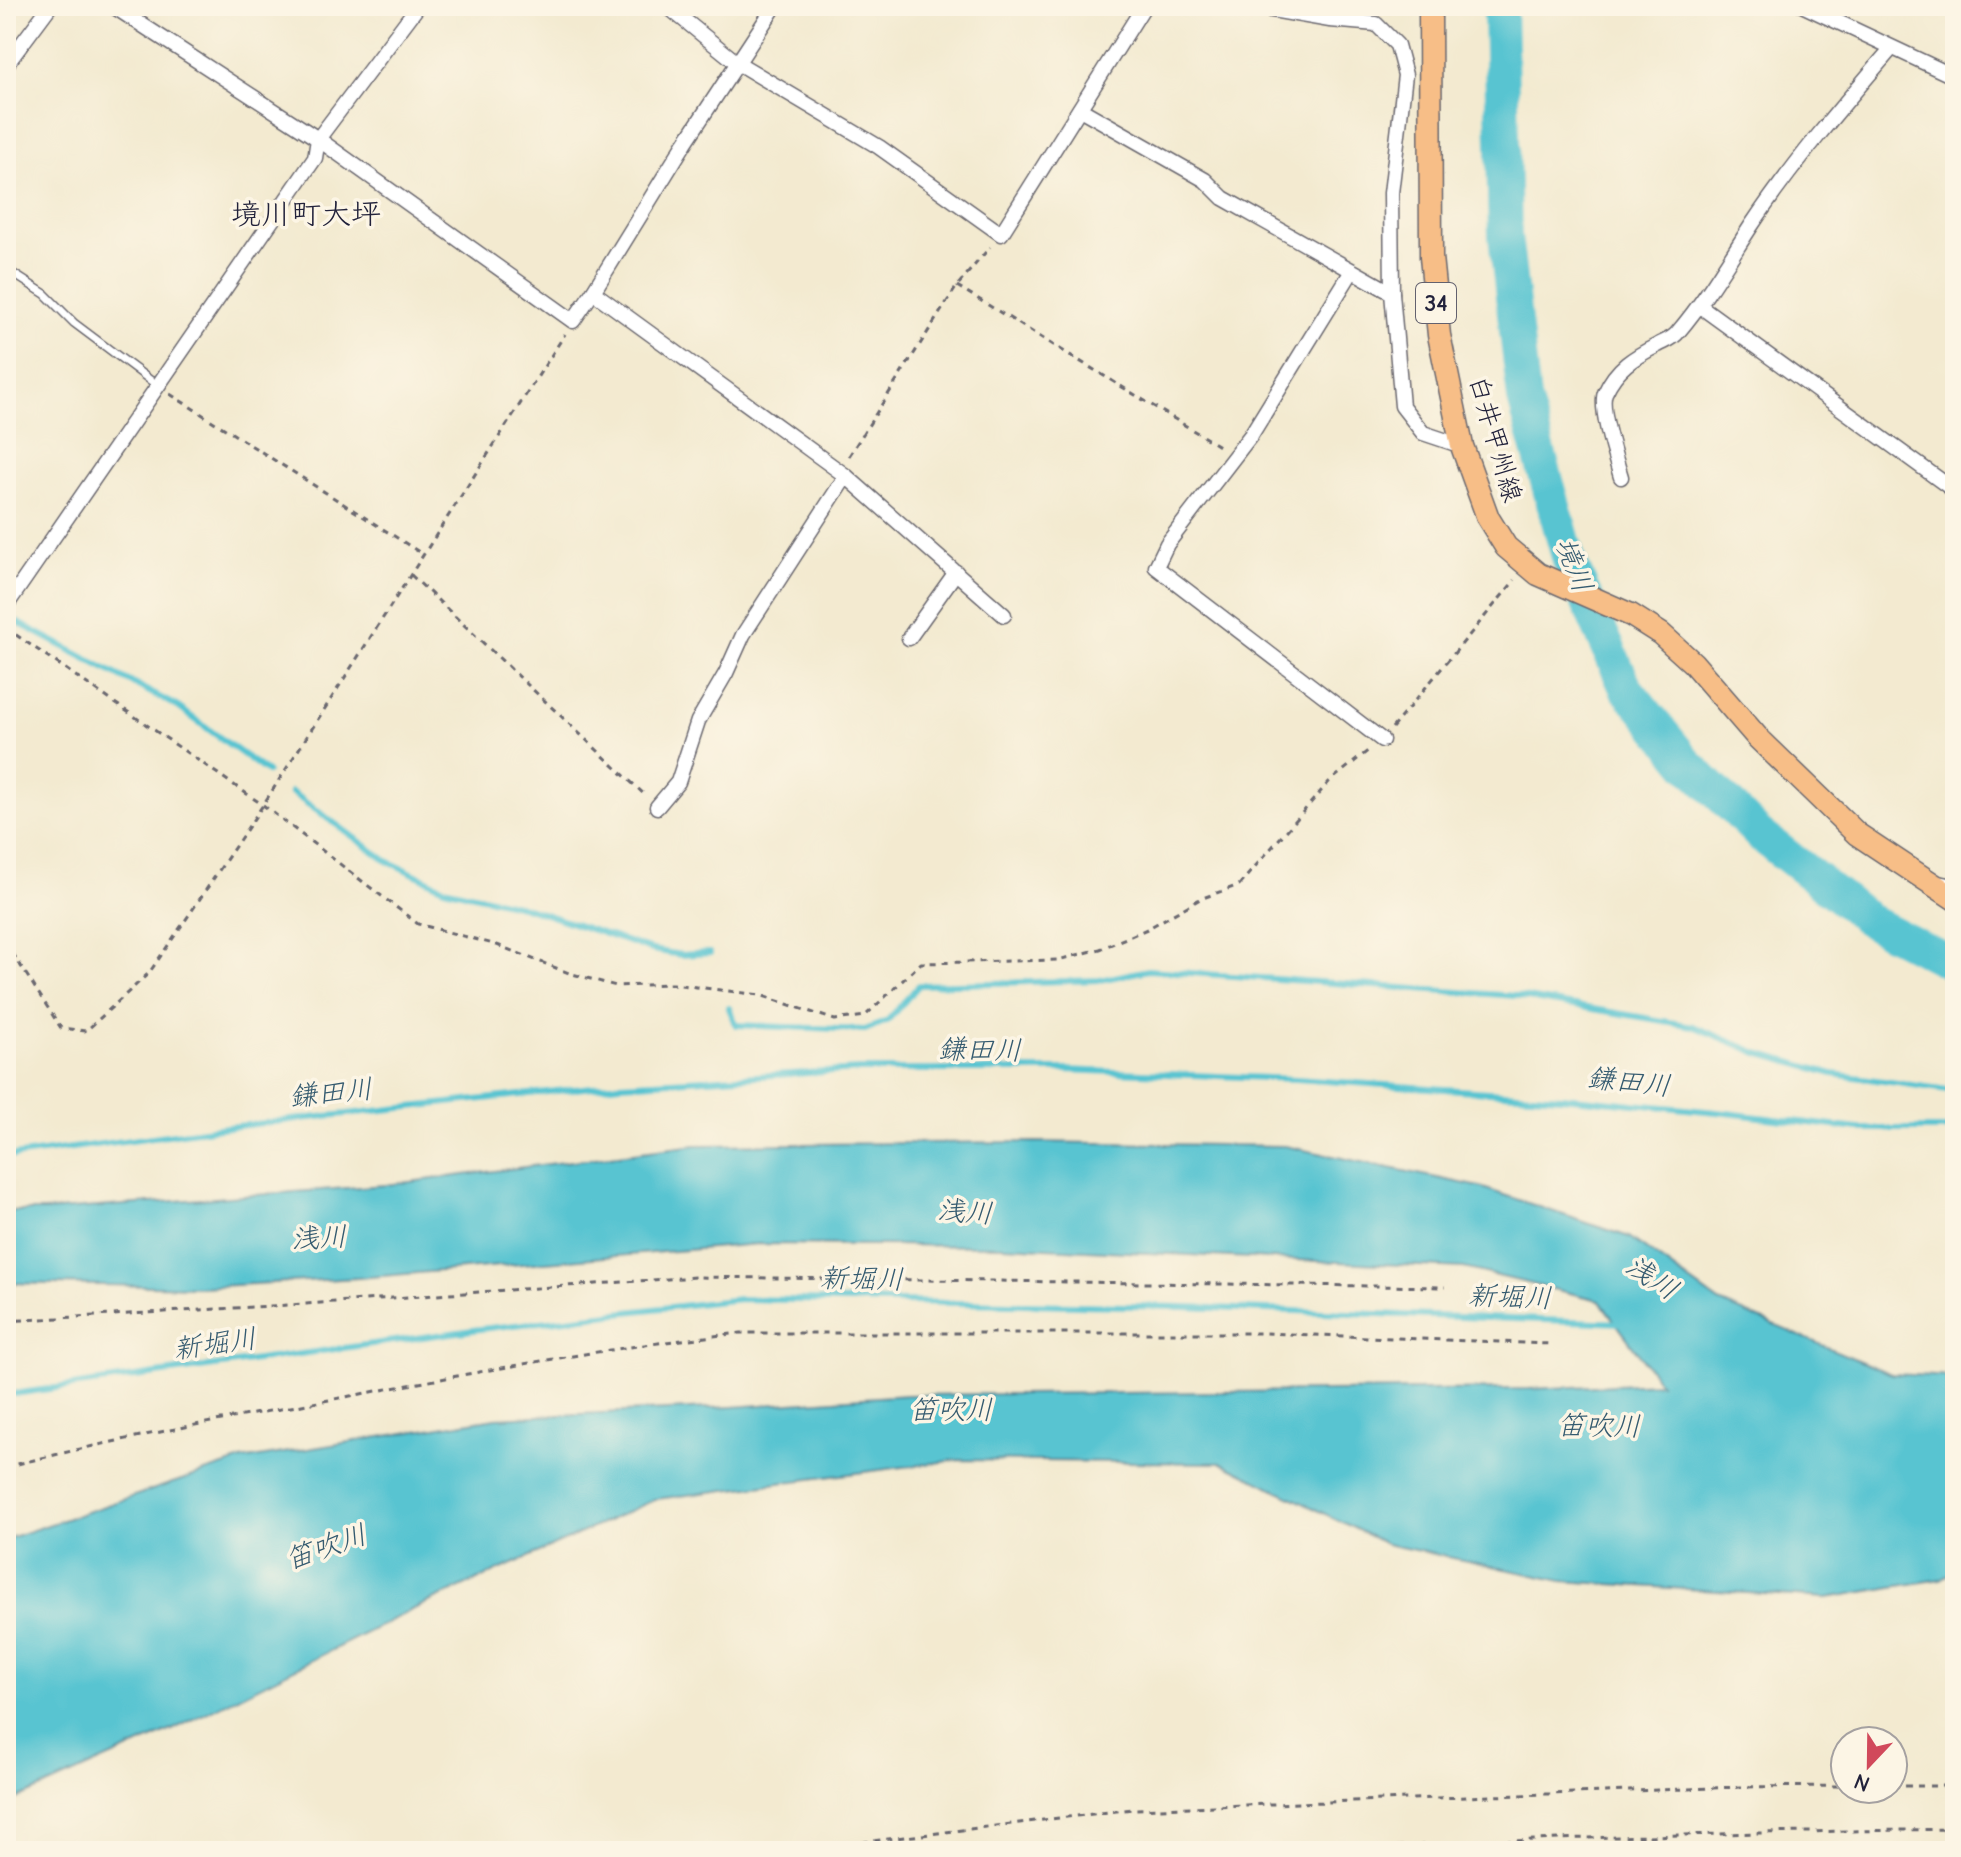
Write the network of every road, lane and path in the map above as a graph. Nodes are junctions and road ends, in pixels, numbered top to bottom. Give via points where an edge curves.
1 (50, 6) edge
2 (113, 6) edge
3 (418, 6) edge
4 (667, 6) edge
5 (775, 6) edge
6 (1144, 6) edge
7 (1248, 6) edge
8 (1430, 6) edge
9 (1804, 6) edge
10 (1891, 49) junction
11 (736, 62) junction
12 (6, 65) edge
13 (1955, 77) edge
14 (1080, 109) junction
15 (318, 139) junction
16 (1001, 234) junction
17 (6, 269) edge
18 (1352, 271) junction
19 (957, 286) junction
20 (593, 292) junction
21 (1392, 293) junction
22 (1700, 306) junction
23 (573, 321) junction
24 (160, 387) junction
25 (1462, 446) junction
26 (1235, 456) junction
27 (846, 476) junction
28 (1621, 477) dead end
29 (1955, 491) edge
30 (424, 555) junction
31 (1531, 569) junction
32 (956, 572) junction
33 (411, 575) junction
34 (6, 606) edge
35 (1004, 615) dead end
36 (6, 628) edge
37 (909, 638) dead end
38 (1382, 740) junction
39 (263, 805) junction
40 (657, 807) joint
41 (1914, 874) junction
42 (1955, 883) edge
43 (1955, 899) edge
44 (6, 943) edge
45 (1445, 1287) dead end
46 (6, 1321) edge
47 (1551, 1344) dead end
48 (6, 1467) edge
49 (1829, 1786) edge
50 (1909, 1786) edge
51 (1955, 1786) edge
52 (1955, 1829) edge
53 (791, 1851) edge
54 (1325, 1851) edge

1 - 12 street
2 - 15 street
3 - 15 street
4 - 11 street
5 - 11 street
6 - 14 street
7 - 21 street via 1376,24 1397,45 1405,75 1391,193
8 - 25 main road, 白井甲州線 / 34 via 1431,257 1439,335
9 - 10 street
10 - 13 street
10 - 22 street via 1821,130
11 - 16 street via 879,147
11 - 20 street
14 - 16 street
14 - 18 street
15 - 23 street
15 - 24 street via 315,158
16 - 19 path
17 - 24 lane
18 - 21 street
18 - 26 street
19 - 26 path
19 - 27 path via 848,458
20 - 23 street
20 - 27 street
21 - 25 street via 1402,406 1423,433
22 - 28 street via 1674,336 1630,359 1603,397
22 - 29 street
23 - 30 path
24 - 30 path
24 - 34 street
25 - 31 main road, 白井甲州線 / 34 via 1488,518 1506,547
26 - 38 street via 1167,544 1156,567
27 - 32 street
27 - 40 street via 743,635 698,721 678,782
30 - 33 path
31 - 38 path via 1517,578
31 - 41 main road, 白井甲州線 / 34 via 1661,634 1857,834
32 - 35 street
32 - 37 street
33 - 39 path
33 - 40 path
36 - 39 path
38 - 39 path via 1329,782 1239,885 1100,949 1058,960 921,963 865,1016 835,1020 760,995 672,984 616,986 418,924
39 - 44 path via 149,973 86,1031 61,1028
41 - 42 lane
41 - 43 main road, 白井甲州線 / 34
45 - 46 path via 696,1277
47 - 48 path via 1264,1333 741,1333 517,1365 96,1444
49 - 53 path via 1133,1809
50 - 51 path
52 - 54 path via 1708,1833

